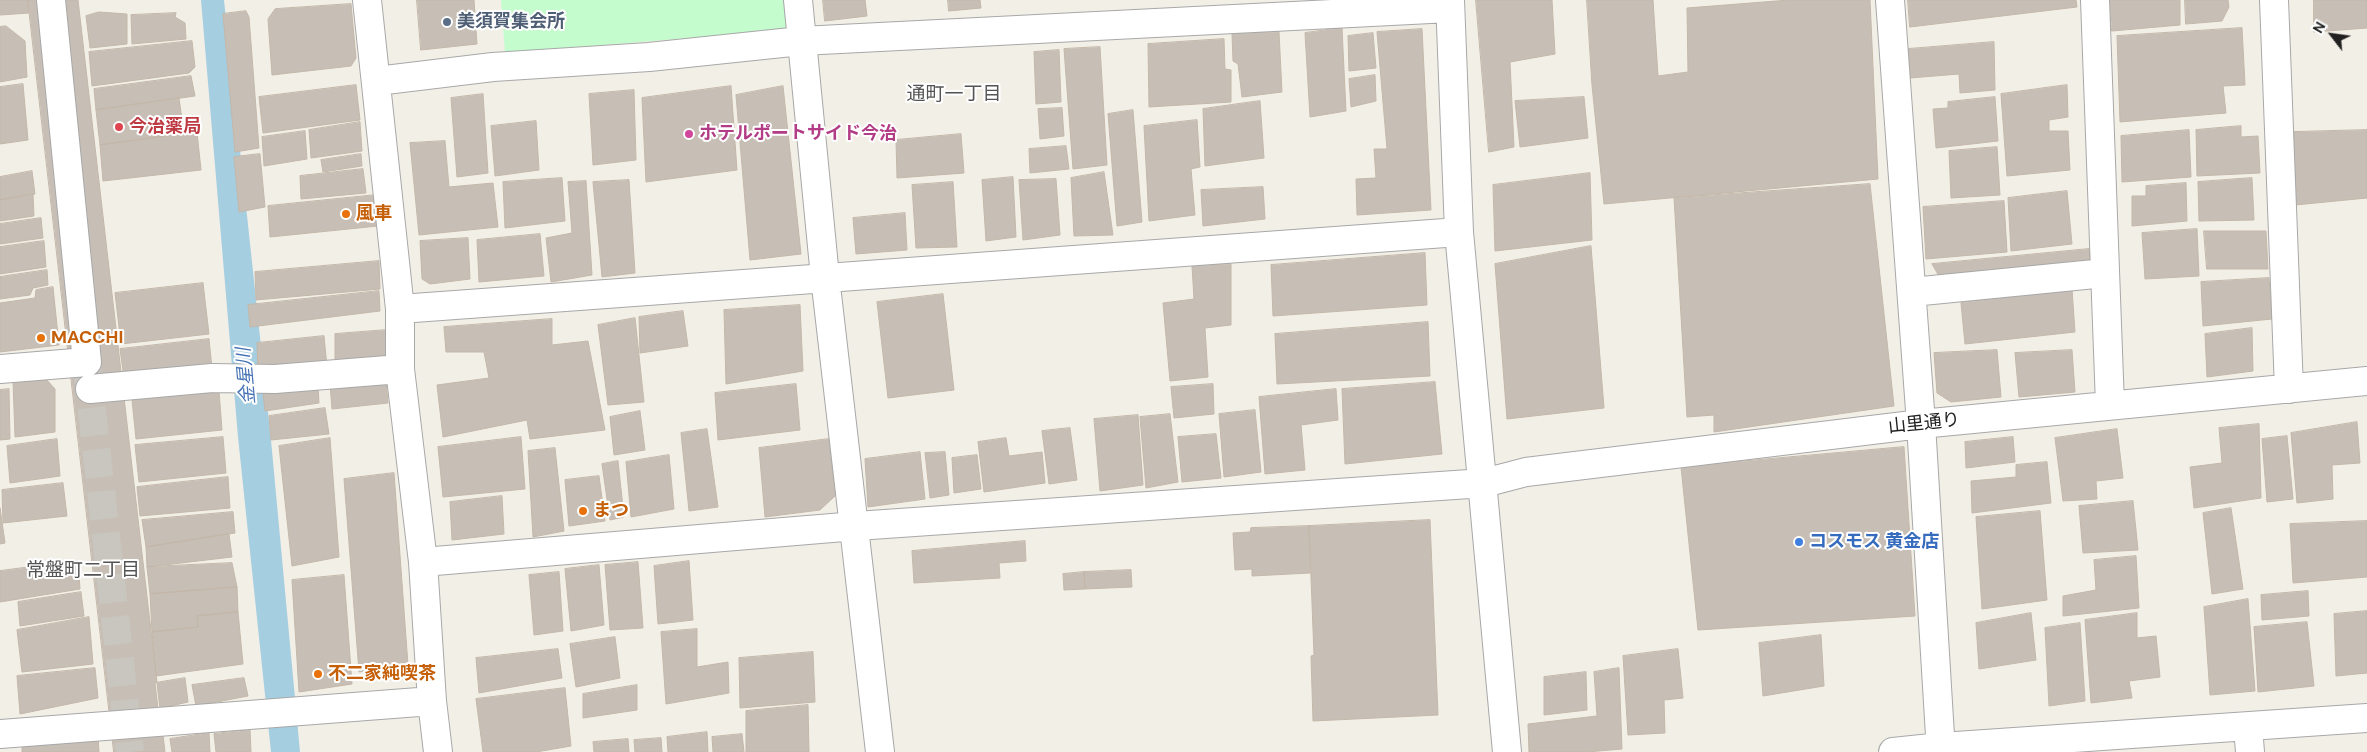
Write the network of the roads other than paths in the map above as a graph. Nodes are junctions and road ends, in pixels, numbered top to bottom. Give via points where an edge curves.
1 (51, 0) edge
2 (367, 0) edge
3 (798, 0) edge
4 (1890, 0) edge
5 (2095, 0) edge
6 (2274, 0) edge
7 (1450, 4) edge
8 (801, 41) junction
9 (377, 81) junction
10 (1459, 232) junction
11 (2105, 273) junction
12 (825, 276) junction
13 (1912, 292) junction
14 (400, 308) junction
15 (0, 369) edge
16 (400, 369) junction
17 (2367, 381) edge
18 (90, 389) dead end
19 (2289, 389) junction
20 (2110, 405) junction
21 (1921, 424) junction
22 (1484, 483) junction
23 (856, 526) junction
24 (422, 562) junction
25 (432, 700) junction
26 (2367, 718) edge
27 (0, 734) edge
28 (2249, 739) edge
29 (1941, 749) edge
30 (438, 752) edge
31 (880, 752) edge
32 (1507, 752) edge
33 (1893, 752) edge

1 - 15 street via 87,362
2 - 9 street
3 - 8 street
4 - 13 street
5 - 11 street
6 - 19 street
7 - 8 street
7 - 10 street
8 - 9 street via 649,58 493,67
8 - 12 street
9 - 14 street
10 - 12 street
10 - 22 street
11 - 13 street
11 - 20 street
12 - 14 street
12 - 23 street
13 - 21 street
14 - 16 street
16 - 18 street via 275,379 212,378
16 - 24 street
17 - 19 street, 山里通り
19 - 20 street, 山里通り
20 - 21 street, 山里通り
21 - 22 street, 山里通り via 1526,472
21 - 29 street
22 - 23 street, 山里通り
22 - 32 street
23 - 24 street, 山里通り
23 - 31 street
24 - 25 street
25 - 27 street
25 - 30 street
26 - 28 street
28 - 29 street
29 - 33 street

